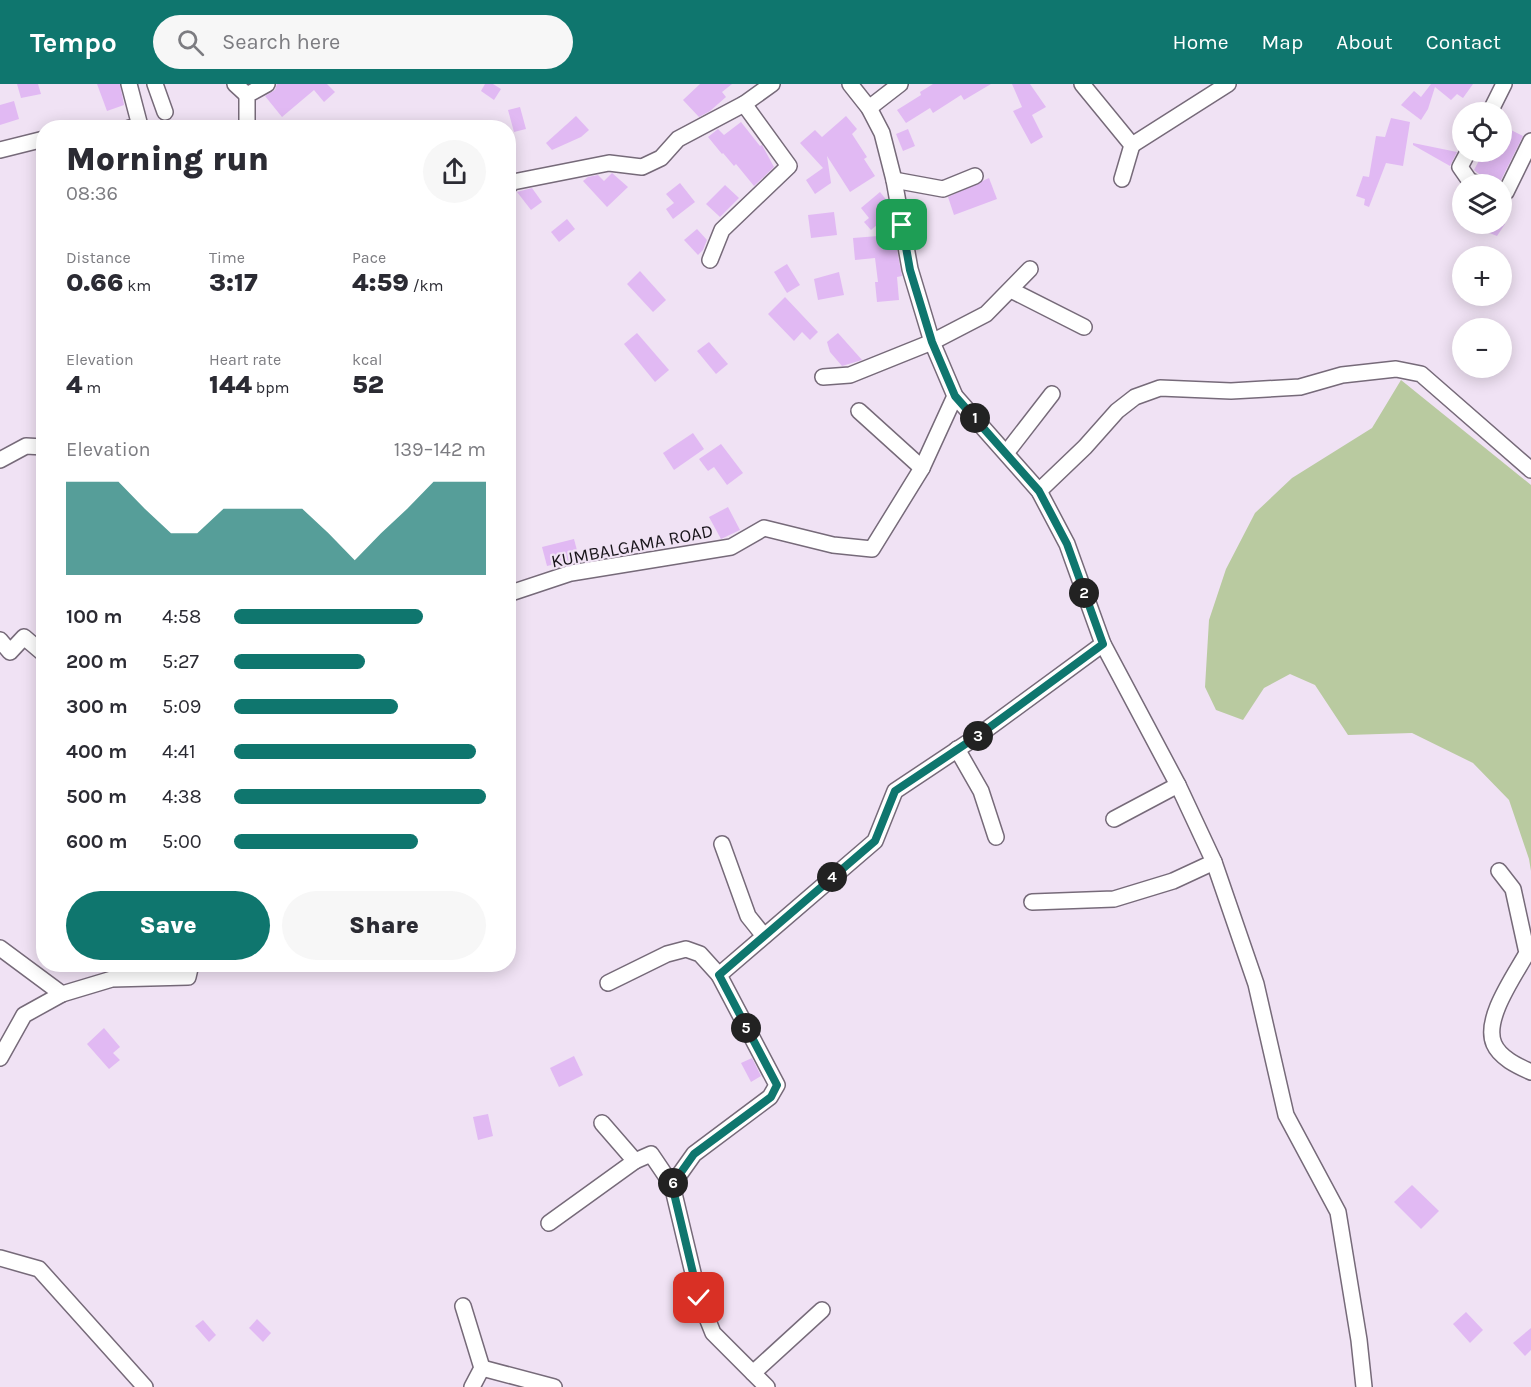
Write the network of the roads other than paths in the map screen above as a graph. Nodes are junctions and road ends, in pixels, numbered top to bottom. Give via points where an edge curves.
1 (129, 84) edge
2 (155, 84) edge
3 (235, 84) edge
4 (267, 84) edge
5 (772, 84) edge
6 (850, 84) edge
7 (900, 84) edge
8 (1083, 84) edge
9 (1228, 84) edge
10 (1504, 84) edge
11 (247, 95) junction
12 (1495, 102) edge
13 (744, 104) junction
14 (868, 108) junction
15 (165, 112) dead end
16 (138, 120) edge
17 (247, 120) edge
18 (36, 141) edge
19 (1531, 141) edge
20 (1132, 145) junction
21 (0, 150) edge
22 (975, 176) dead end
23 (1122, 179) dead end
24 (894, 180) junction
25 (1512, 180) edge
26 (516, 181) edge
27 (710, 260) dead end
28 (1030, 269) dead end
29 (1011, 290) junction
30 (1084, 327) dead end
31 (932, 342) junction
32 (824, 377) dead end
33 (1052, 394) dead end
34 (955, 396) junction
35 (860, 411) dead end
36 (36, 447) edge
37 (1007, 452) junction
38 (0, 460) edge
39 (922, 468) junction
40 (1531, 470) edge
41 (1039, 491) junction
42 (516, 591) edge
43 (0, 640) edge
44 (1103, 644) junction
45 (36, 647) edge
46 (957, 749) junction
47 (1178, 785) junction
48 (1114, 819) dead end
49 (996, 837) dead end
50 (722, 844) dead end
51 (1214, 862) junction
52 (1499, 871) dead end
53 (1032, 902) dead end
54 (764, 936) junction
55 (0, 948) edge
56 (189, 972) edge
57 (719, 975) junction
58 (608, 983) dead end
59 (62, 994) junction
60 (0, 1058) edge
61 (1531, 1072) edge
62 (602, 1123) dead end
63 (635, 1161) junction
64 (672, 1185) junction
65 (549, 1223) dead end
66 (0, 1258) edge
67 (463, 1306) dead end
68 (822, 1310) dead end
69 (482, 1368) junction
70 (753, 1372) junction
71 (145, 1387) edge
72 (472, 1387) edge
73 (554, 1387) edge
74 (767, 1387) edge
75 (1364, 1387) edge

1 - 16 street
2 - 15 street
3 - 11 street
4 - 11 street
5 - 13 street
6 - 14 street
7 - 14 street
8 - 20 street
9 - 20 street
10 - 12 street
11 - 17 street
13 - 26 street via 678,140 661,158 642,167 609,163
13 - 27 street via 789,165 722,230
14 - 24 street via 882,133
18 - 21 street
19 - 25 street
20 - 23 street
22 - 24 street via 942,189
24 - 31 street via 910,270
28 - 29 street
29 - 30 street
29 - 31 street via 986,314
31 - 32 street via 850,375
31 - 34 street
33 - 37 street
34 - 37 street
34 - 39 street, KUMBALGAMA ROAD
35 - 39 street
36 - 38 street via 26,446
37 - 41 street
39 - 42 street, KUMBALGAMA ROAD via 872,549 833,545 765,528 731,547 571,573
40 - 41 street via 1421,374 1396,369 1342,375 1300,387 1230,391 1160,388 1135,397 1117,411
41 - 44 street via 1067,544
43 - 45 street via 10,652 24,637
44 - 46 street
44 - 47 street
46 - 49 street via 981,790
46 - 54 street via 895,791 875,841
47 - 48 street
47 - 51 street
50 - 54 street via 748,916
51 - 53 street via 1173,881 1114,899
51 - 75 street via 1256,984 1286,1115 1338,1212
52 - 61 street via 1513,889 1527,953 1492,1018 1494,1044 1508,1060
54 - 57 street
55 - 59 street
56 - 59 street via 188,977 112,979
57 - 58 street via 700,954 686,949 667,954
57 - 64 street via 777,1085 771,1097 694,1154
59 - 60 street via 24,1015
62 - 63 street
63 - 64 street via 651,1154
63 - 65 street
64 - 70 street via 699,1298 713,1333
66 - 71 street via 39,1269
67 - 69 street
68 - 70 street
69 - 72 street
69 - 73 street
70 - 74 street

